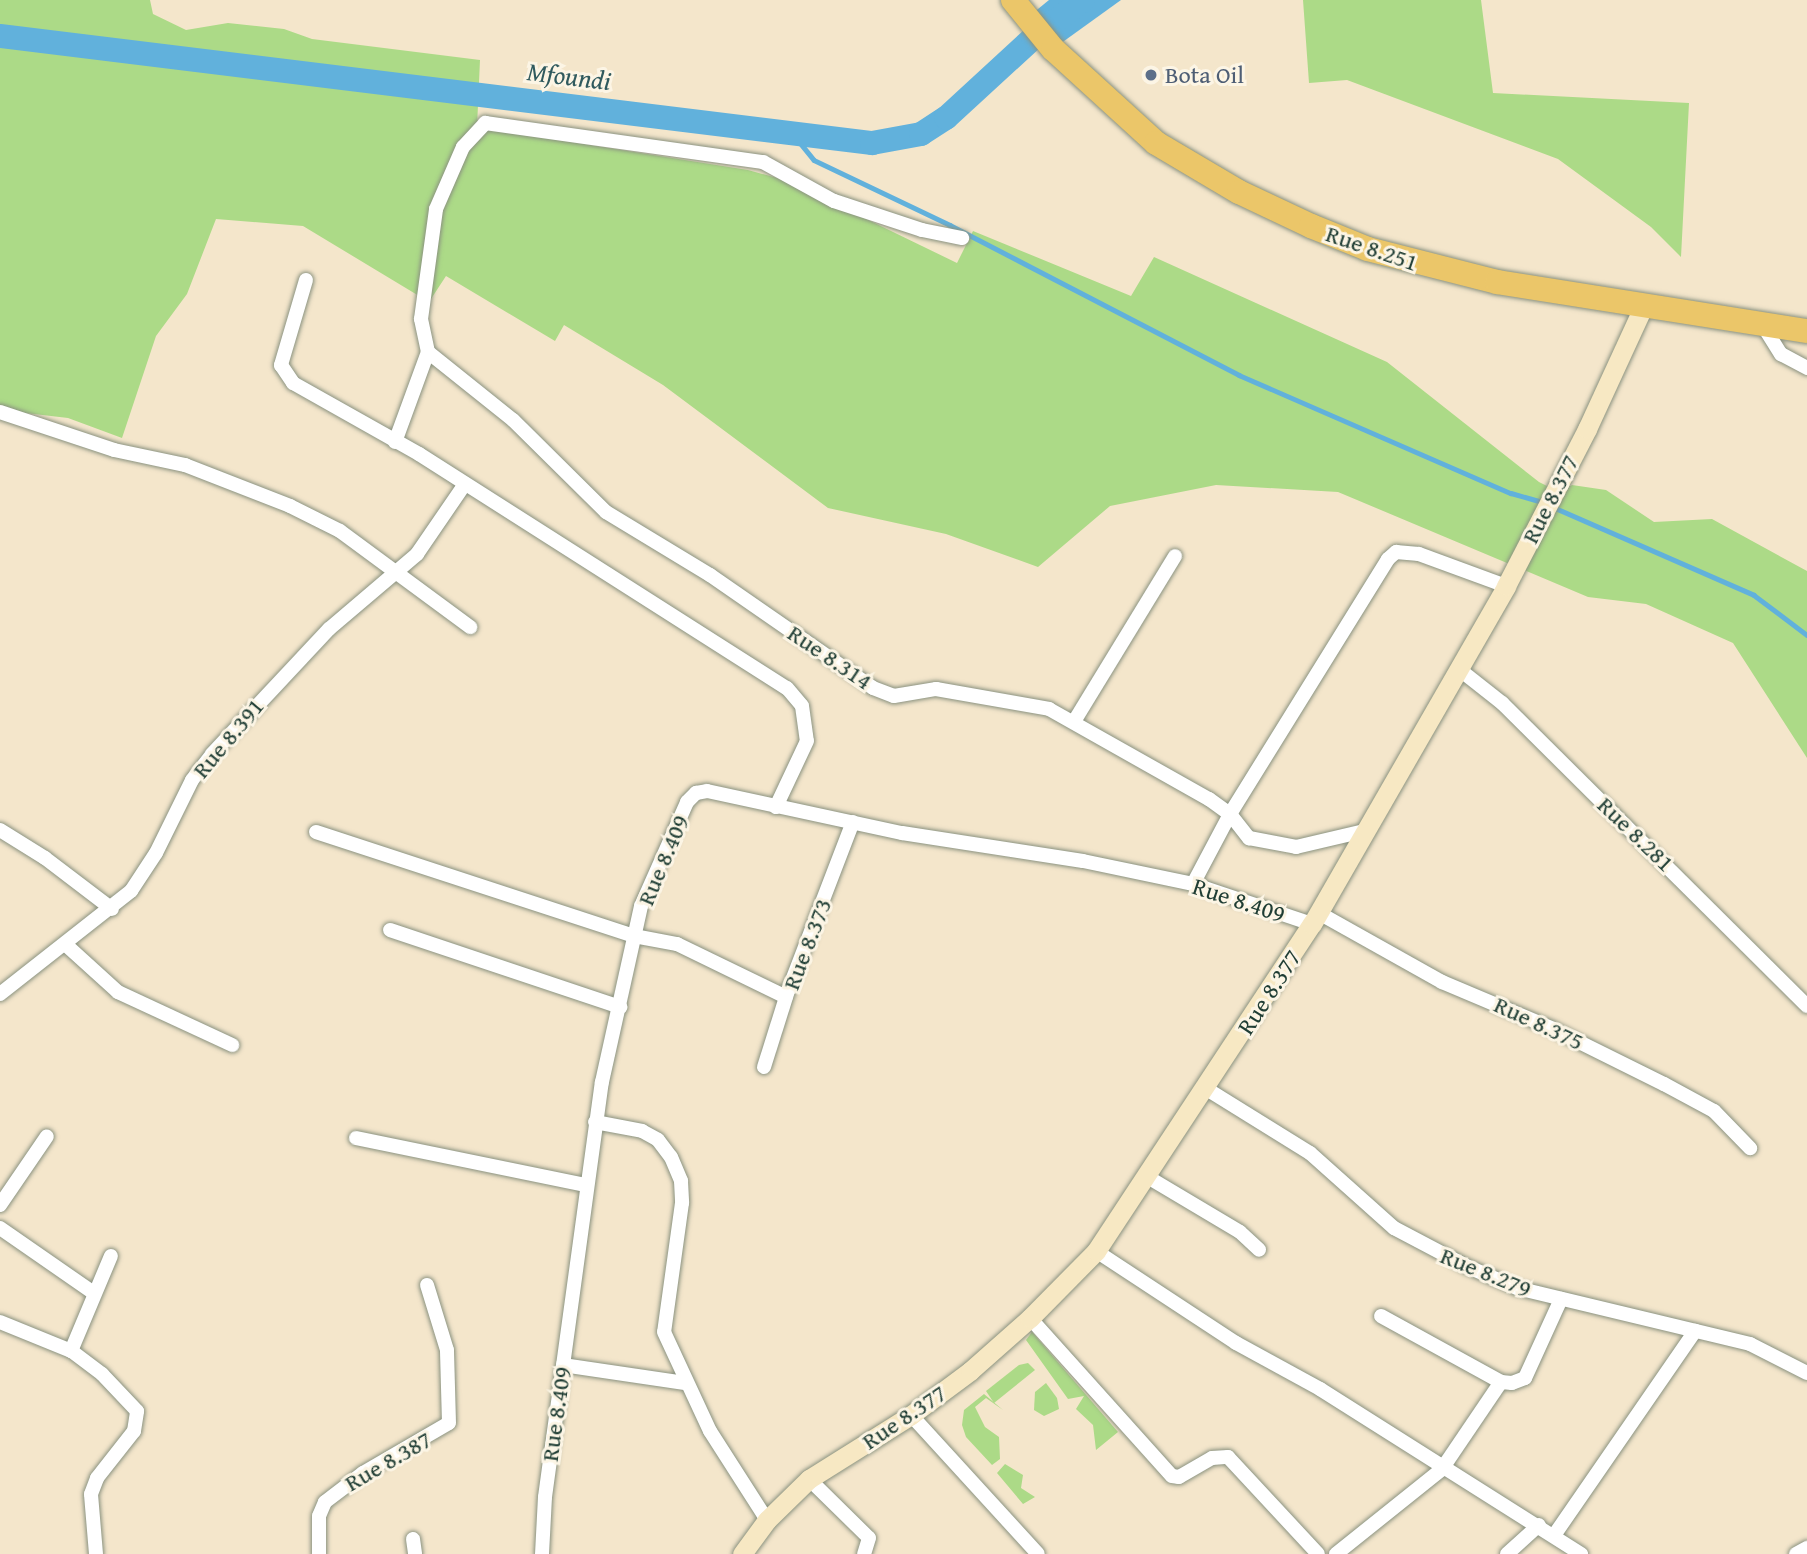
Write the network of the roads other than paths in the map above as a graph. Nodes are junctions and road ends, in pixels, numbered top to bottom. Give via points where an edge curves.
1 (1020, 9) edge
2 (962, 238) dead end
3 (306, 280) dead end
4 (1643, 307) junction
5 (1762, 324) junction
6 (1807, 331) edge
7 (428, 352) junction
8 (1807, 368) edge
9 (0, 412) edge
10 (395, 442) junction
11 (465, 484) junction
12 (1175, 556) dead end
13 (398, 570) junction
14 (1506, 586) junction
15 (470, 627) dead end
16 (1459, 669) junction
17 (1075, 720) junction
18 (776, 807) junction
19 (1230, 814) junction
20 (853, 822) junction
21 (0, 830) edge
22 (1364, 831) junction
23 (316, 832) dead end
24 (1192, 884) junction
25 (112, 909) junction
26 (1315, 918) junction
27 (390, 930) dead end
28 (634, 936) junction
29 (65, 943) junction
30 (0, 994) edge
31 (786, 997) junction
32 (1804, 999) edge
33 (620, 1007) junction
34 (232, 1045) dead end
35 (764, 1067) dead end
36 (1205, 1088) junction
37 (595, 1122) junction
38 (47, 1136) dead end
39 (356, 1138) dead end
40 (1750, 1148) dead end
41 (1146, 1176) junction
42 (585, 1185) junction
43 (0, 1205) edge
44 (0, 1228) edge
45 (1259, 1250) dead end
46 (1096, 1251) junction
47 (111, 1256) dead end
48 (427, 1286) dead end
49 (94, 1293) junction
50 (1561, 1299) junction
51 (1381, 1316) dead end
52 (1030, 1318) junction
53 (0, 1322) edge
54 (1695, 1331) junction
55 (71, 1352) junction
56 (563, 1365) junction
57 (1807, 1373) edge
58 (1501, 1382) junction
59 (685, 1383) junction
60 (911, 1415) junction
61 (1442, 1469) junction
62 (809, 1479) junction
63 (767, 1520) junction
64 (1539, 1525) junction
65 (1555, 1534) junction
66 (1807, 1548) edge
67 (96, 1554) edge
68 (319, 1554) edge
69 (542, 1554) edge
70 (742, 1554) edge
71 (864, 1554) edge
72 (1038, 1554) edge
73 (1318, 1554) edge
74 (1336, 1554) edge
75 (1507, 1554) edge
76 (1581, 1554) edge
77 (1796, 1554) edge

1 - 4 highway, Rue 8.251 via 1053,49 1156,143 1239,192 1311,226 1433,268
2 - 7 street via 834,201 763,162 485,124 463,146 436,208 421,319
3 - 10 street via 281,365 293,383
4 - 5 highway, Rue 8.251
4 - 14 street, Rue 8.377
5 - 6 highway, Rue 8.251
5 - 8 street via 1781,354
7 - 10 street
7 - 17 street, Rue 8.314 via 513,420 606,512 710,575 873,688 894,696 936,689 1017,702
9 - 13 street via 250,488 340,531
10 - 11 street
11 - 13 street, Rue 8.391 via 417,554
11 - 18 street via 787,688 802,706 807,741
12 - 17 street
13 - 15 street
13 - 25 street, Rue 8.391 via 280,677 212,754 192,780 145,871
14 - 16 street, Rue 8.377
14 - 19 street via 1419,554 1396,552
16 - 22 street, Rue 8.377
16 - 32 street, Rue 8.281 via 1503,703
17 - 19 street, Rue 8.314
18 - 20 street, Rue 8.409
18 - 28 street, Rue 8.409 via 707,791 696,793 687,802 645,893
19 - 22 street, Rue 8.314 via 1249,838 1296,847
19 - 24 street
20 - 24 street, Rue 8.409
20 - 31 street, Rue 8.373
21 - 25 street
22 - 26 street, Rue 8.377
23 - 28 street
24 - 26 street, Rue 8.409
25 - 29 street, Rue 8.391
26 - 36 street, Rue 8.377
26 - 40 street, Rue 8.375 via 1694,1100 1736,1129
27 - 33 street
28 - 31 street via 677,944
28 - 33 street, Rue 8.409
29 - 30 street, Rue 8.391
29 - 34 street via 118,992
31 - 35 street, Rue 8.373
33 - 37 street, Rue 8.409
36 - 41 street, Rue 8.377
36 - 50 street, Rue 8.279 via 1310,1153 1394,1228 1504,1283
37 - 42 street, Rue 8.409
37 - 59 street via 658,1140 681,1181 664,1332
38 - 43 street
39 - 42 street
41 - 45 street via 1240,1232
41 - 46 street, Rue 8.377
42 - 56 street, Rue 8.409
44 - 49 street
46 - 52 street, Rue 8.377
46 - 61 street
47 - 49 street
48 - 68 street, Rue 8.387 via 447,1350 449,1423 356,1477 325,1502 318,1516
49 - 55 street
50 - 54 street, Rue 8.279
50 - 58 street via 1525,1378
51 - 58 street
52 - 60 street, Rue 8.377
52 - 73 street via 1172,1476 1212,1458 1228,1457
53 - 55 street
54 - 57 street, Rue 8.279 via 1750,1344
54 - 65 street
55 - 67 street via 103,1374 137,1411 134,1431 97,1478 91,1493
56 - 59 street
56 - 69 street, Rue 8.409
58 - 61 street
59 - 63 street via 737,1478
60 - 62 street, Rue 8.377
60 - 72 street
61 - 64 street
61 - 74 street
62 - 63 street, Rue 8.377
62 - 71 street via 869,1538
63 - 70 street, Rue 8.377
64 - 65 street
64 - 75 street
65 - 76 street
66 - 77 street

